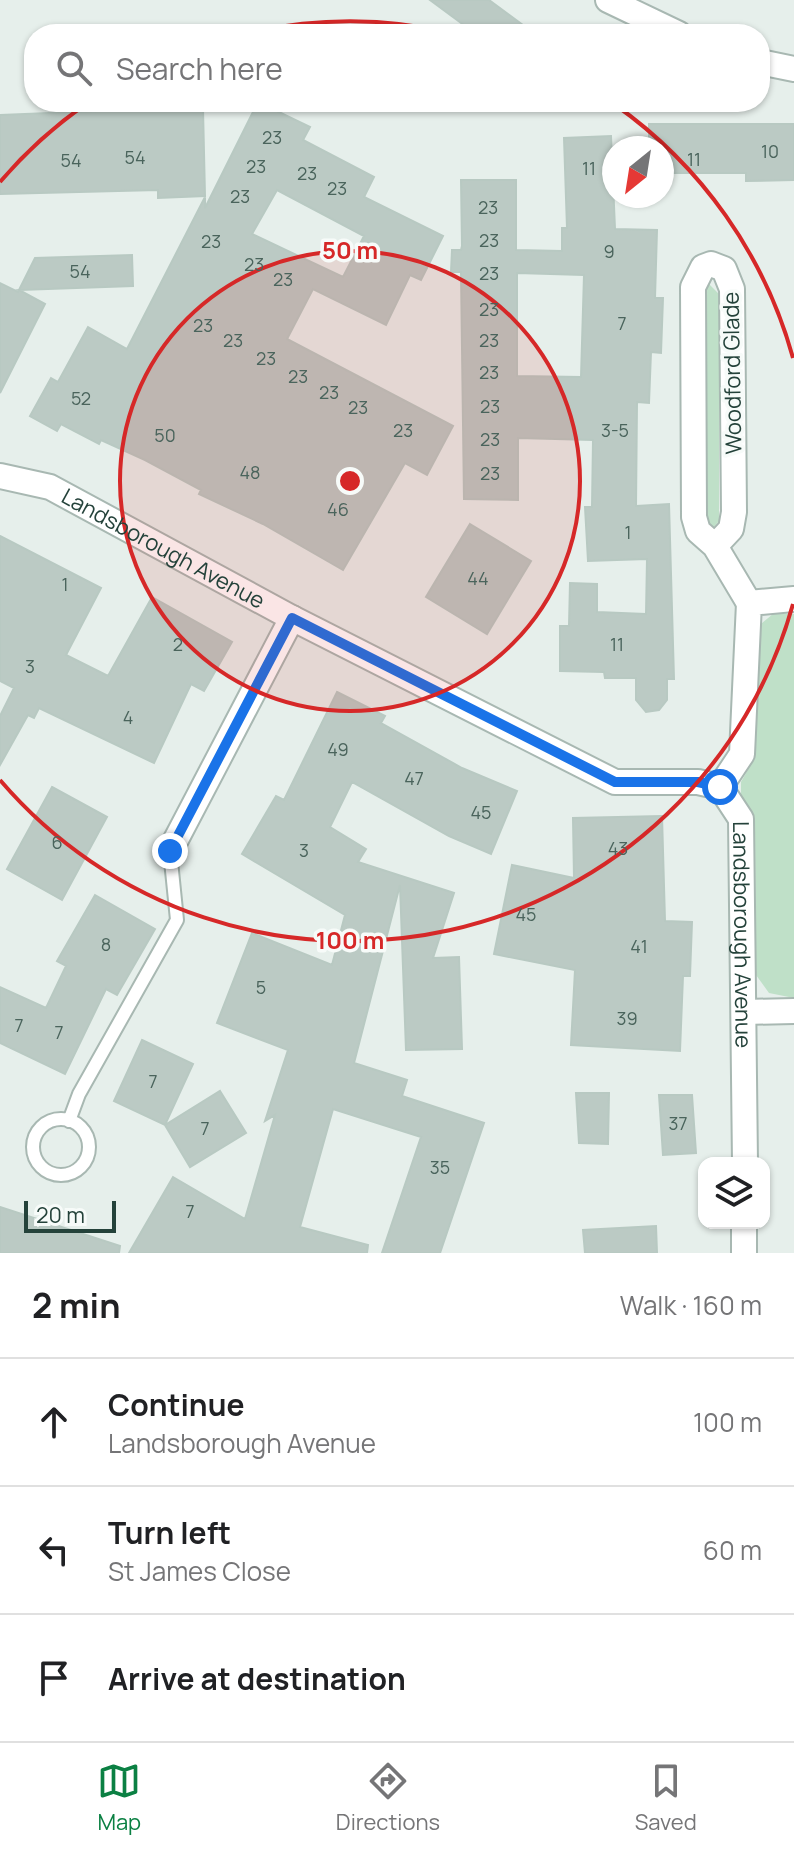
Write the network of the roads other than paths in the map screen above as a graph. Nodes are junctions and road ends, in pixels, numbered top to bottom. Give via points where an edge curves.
1 (608, 0) edge
2 (658, 24) edge
3 (770, 64) edge
4 (794, 69) edge
5 (0, 476) edge
6 (715, 546) junction
7 (794, 599) edge
8 (749, 603) junction
9 (292, 618) junction
10 (720, 787) junction
11 (170, 851) joint
12 (794, 1011) edge
13 (745, 1012) junction
14 (69, 1121) junction
15 (745, 1157) edge
16 (744, 1229) edge
17 (744, 1253) edge

1 - 2 street
3 - 4 street
5 - 9 street, Landsborough Avenue via 50,487
6 - 6 street, Woodford Glade via 698,531 694,517 693,287 703,267 711,264 724,269 732,289 734,512 731,529
6 - 8 street, Woodford Glade
7 - 8 street
8 - 10 street via 742,754
9 - 10 street, Landsborough Avenue via 615,782
9 - 11 street
10 - 13 street, Landsborough Avenue via 741,819
11 - 14 lane via 177,920
12 - 13 street
13 - 15 street, Landsborough Avenue
14 - 14 lane via 86,1135 88,1153 71,1173 52,1173 37,1162 35,1135 47,1122
16 - 17 street

